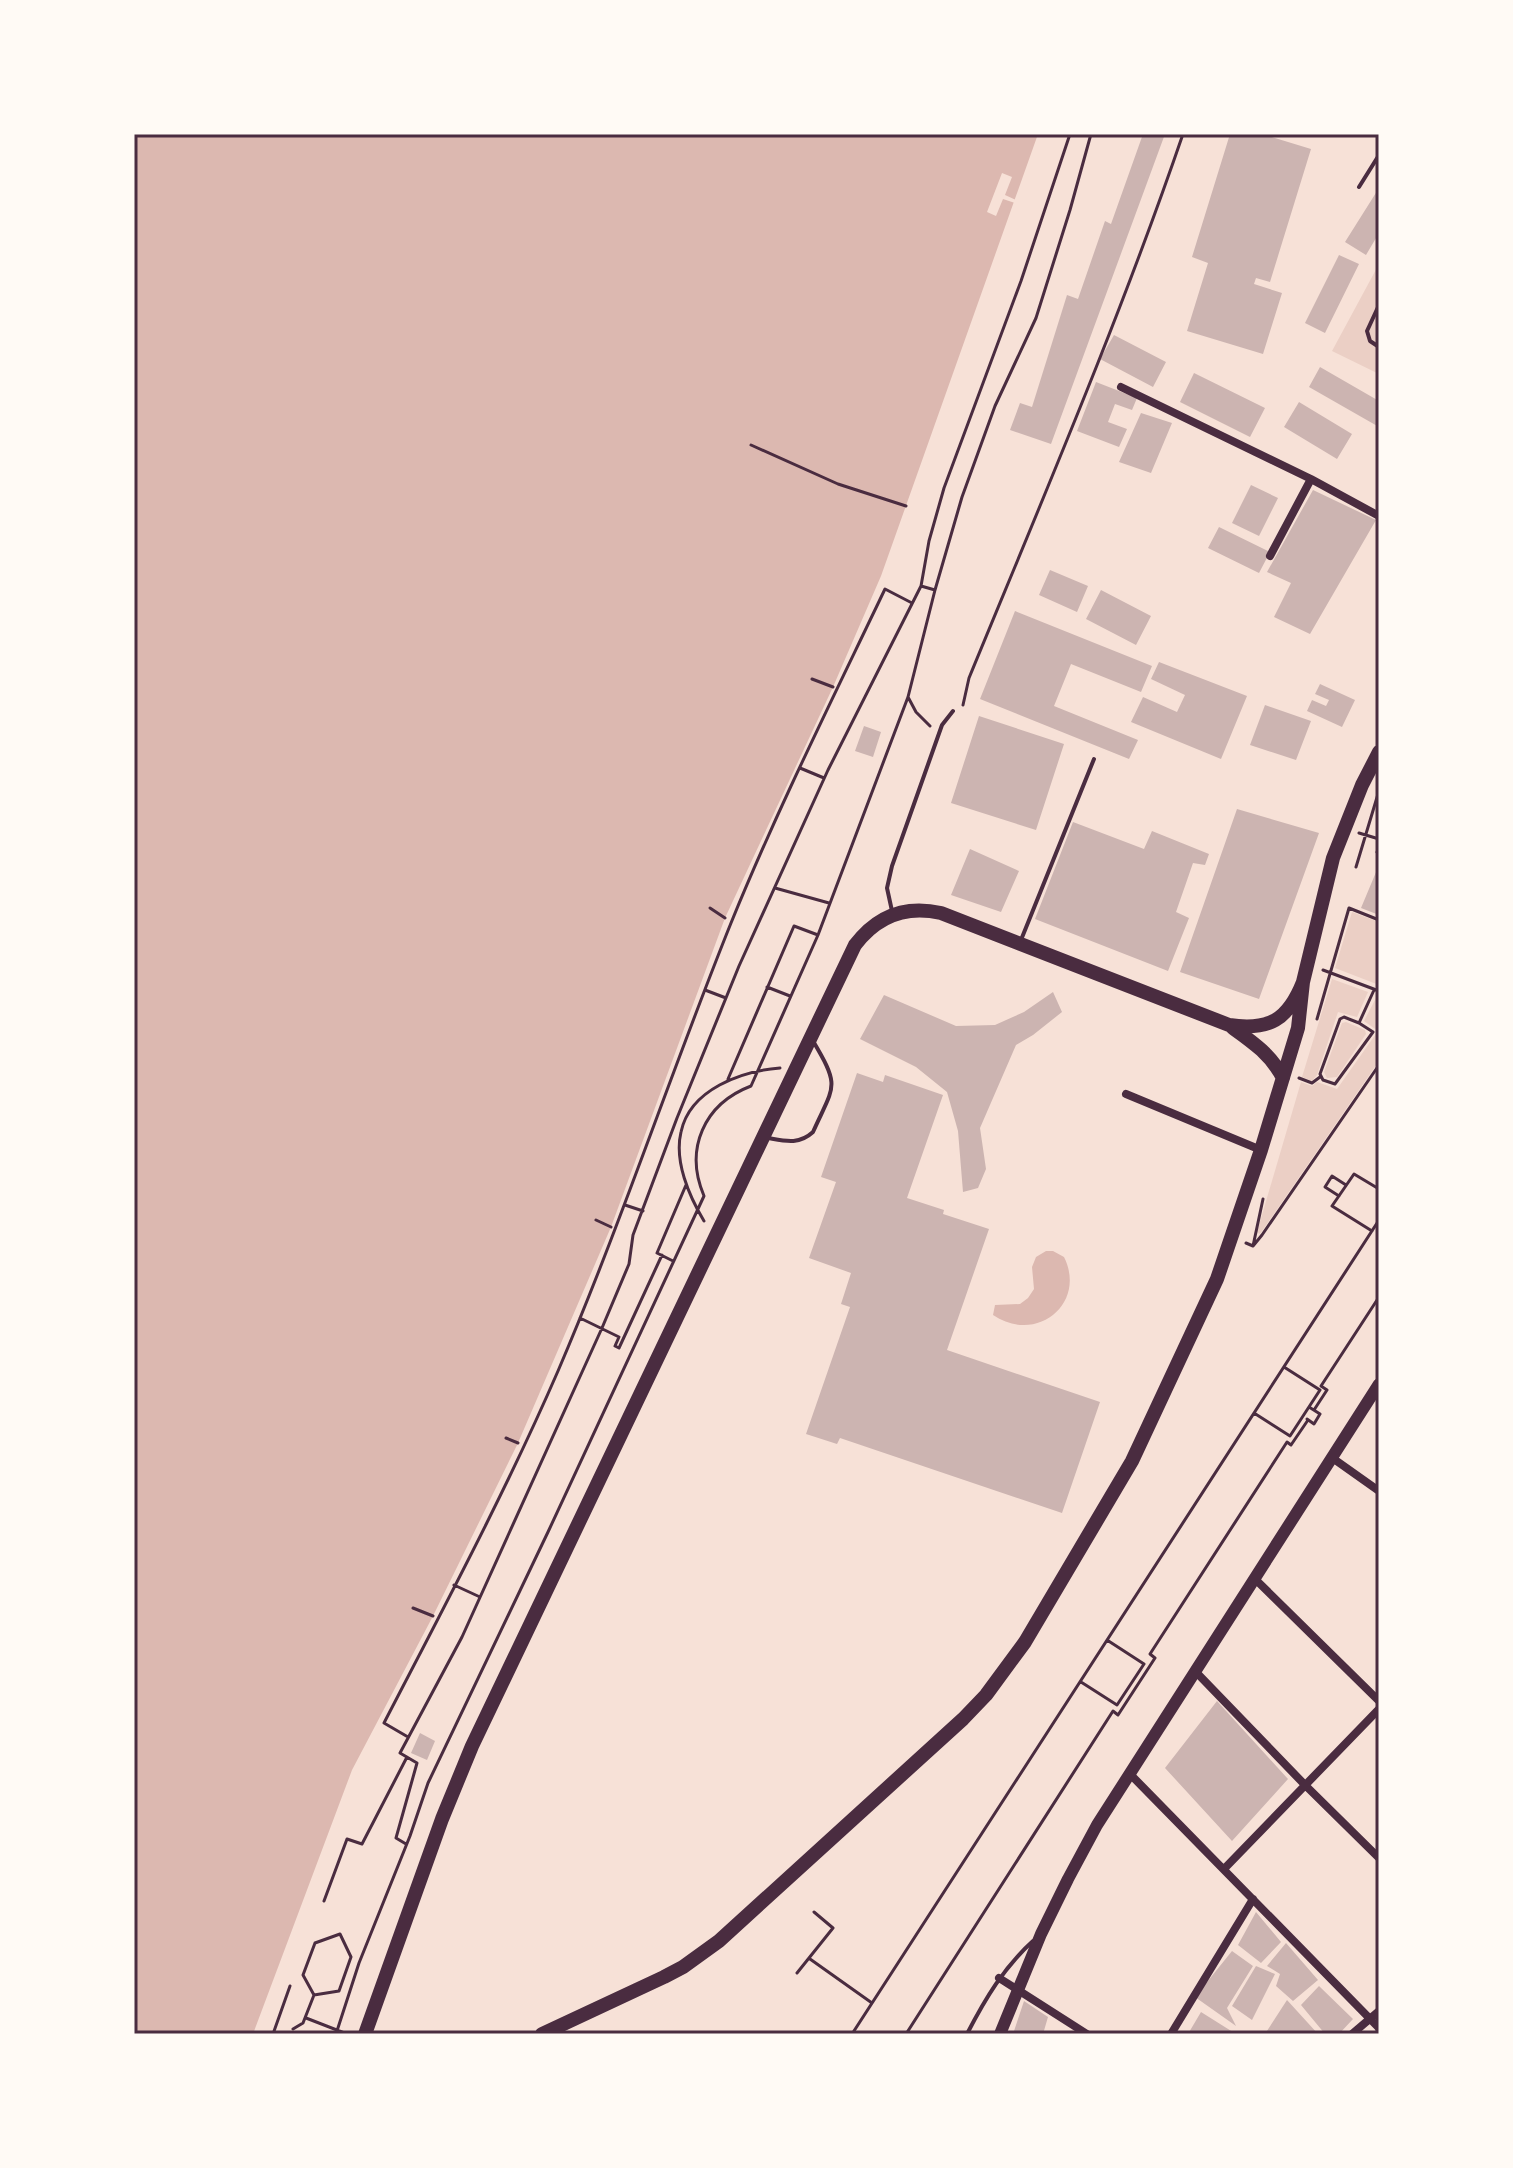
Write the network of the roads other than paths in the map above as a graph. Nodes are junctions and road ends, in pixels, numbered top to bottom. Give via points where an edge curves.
1 (1379, 155) edge
2 (1359, 187) dead end
3 (1379, 305) edge
4 (1379, 347) edge
5 (1121, 387) dead end
6 (1311, 479) junction
7 (1379, 516) edge
8 (1270, 556) dead end
9 (953, 711) road end
10 (1379, 752) edge
11 (1094, 759) dead end
12 (893, 914) junction
13 (1020, 942) junction
14 (1303, 982) junction
15 (1229, 1025) junction
16 (812, 1039) junction
17 (1283, 1078) junction
18 (1126, 1094) dead end
19 (764, 1137) junction
20 (1261, 1150) junction
21 (1379, 1384) edge
22 (1331, 1457) junction
23 (1379, 1491) edge
24 (1254, 1578) junction
25 (1195, 1671) junction
26 (1379, 1701) edge
27 (1379, 1709) edge
28 (1130, 1774) junction
29 (1305, 1785) junction
30 (1379, 1858) edge
31 (1224, 1869) junction
32 (1253, 1899) junction
33 (1041, 1934) junction
34 (999, 1978) junction
35 (1018, 1990) junction
36 (1379, 2011) edge
37 (1369, 2018) junction
38 (1379, 2028) edge
39 (368, 2032) edge
40 (542, 2034) edge
41 (967, 2034) edge
42 (1000, 2034) edge
43 (1087, 2034) edge
44 (1171, 2034) edge
45 (1352, 2034) edge

1 - 2 lane
3 - 4 lane via 1367,331
5 - 6 street
6 - 7 street
6 - 8 street
9 - 12 lane via 942,725 888,877
10 - 14 main road via 1333,858
11 - 13 lane
12 - 13 main road via 917,909 941,913
12 - 16 main road via 855,945
13 - 15 main road
14 - 15 main road via 1283,1016 1248,1028
14 - 17 main road via 1298,1028
15 - 17 main road via 1263,1050
16 - 19 main road
16 - 19 lane via 833,1085 813,1132 798,1141
17 - 20 main road
18 - 20 street
19 - 39 main road via 472,1746
20 - 40 main road via 1204,1307 1138,1449 1025,1642 986,1695 711,1948 664,1977
21 - 22 main road
22 - 23 street
22 - 24 main road
24 - 25 main road
24 - 26 street
25 - 28 main road
25 - 29 street
27 - 29 street
28 - 31 street
28 - 33 main road via 1097,1825
29 - 30 street
29 - 31 street
31 - 32 street
32 - 37 street
32 - 44 street
33 - 34 lane
33 - 35 main road
34 - 35 street
34 - 41 lane
35 - 42 main road
35 - 43 street
36 - 37 street
37 - 38 street
37 - 45 street

